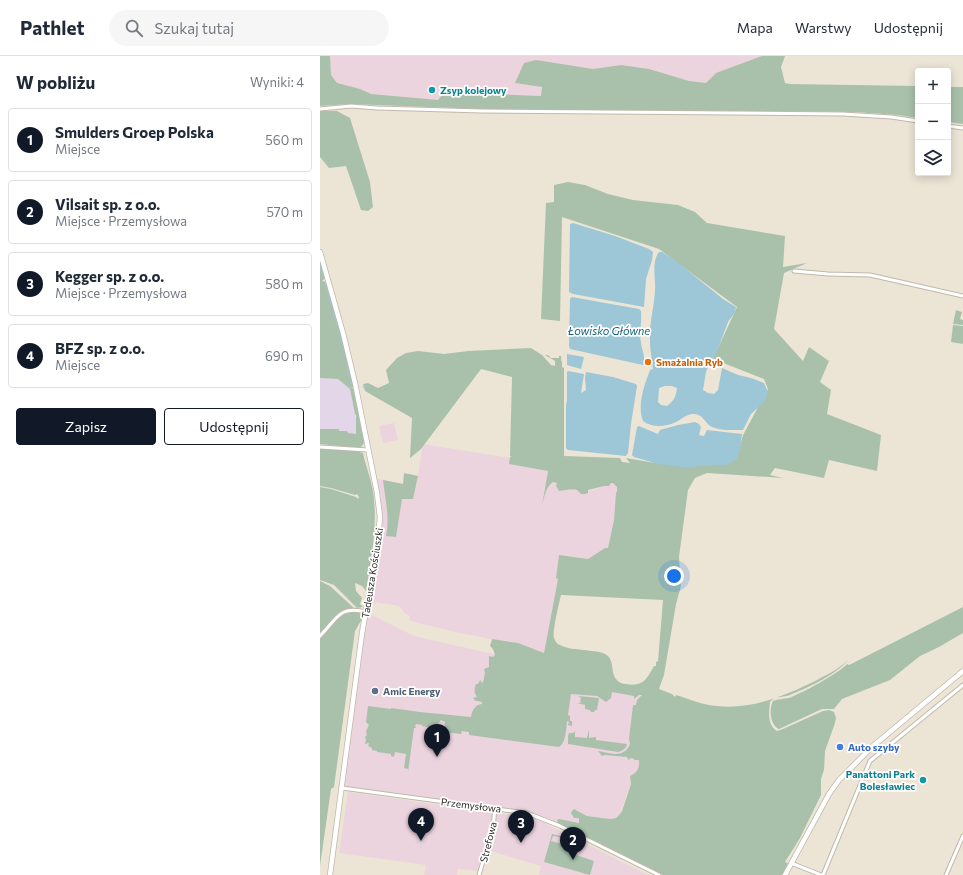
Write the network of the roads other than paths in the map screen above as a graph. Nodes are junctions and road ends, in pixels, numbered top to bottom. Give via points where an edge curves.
1 (320, 110) edge
2 (915, 121) edge
3 (951, 126) edge
4 (963, 128) edge
5 (320, 252) edge
6 (794, 271) dead end
7 (963, 296) edge
8 (320, 447) edge
9 (368, 450) junction
10 (366, 612) junction
11 (320, 636) edge
12 (963, 671) edge
13 (963, 685) edge
14 (342, 788) junction
15 (496, 808) junction
16 (963, 836) edge
17 (791, 863) junction
18 (330, 875) edge
19 (479, 875) edge
20 (659, 875) edge
21 (785, 875) edge
22 (822, 875) edge
23 (946, 875) edge

1 - 2 street via 351,106 482,111 843,114 892,117
3 - 4 street
5 - 9 main road, Tadeusza Kościuszki via 350,360
6 - 7 street via 870,275
8 - 9 street
9 - 10 main road, Tadeusza Kościuszki via 377,493 380,529
10 - 11 street via 345,611
10 - 14 main road, Tadeusza Kościuszki
12 - 17 main road via 847,771 829,794
13 - 22 street via 870,761
14 - 15 street, Przemysłowa
14 - 18 main road, Tadeusza Kościuszki
15 - 19 street, Strefowa via 493,828
15 - 20 street, Przemysłowa via 527,813 547,820
16 - 23 street
17 - 21 main road
17 - 22 street

